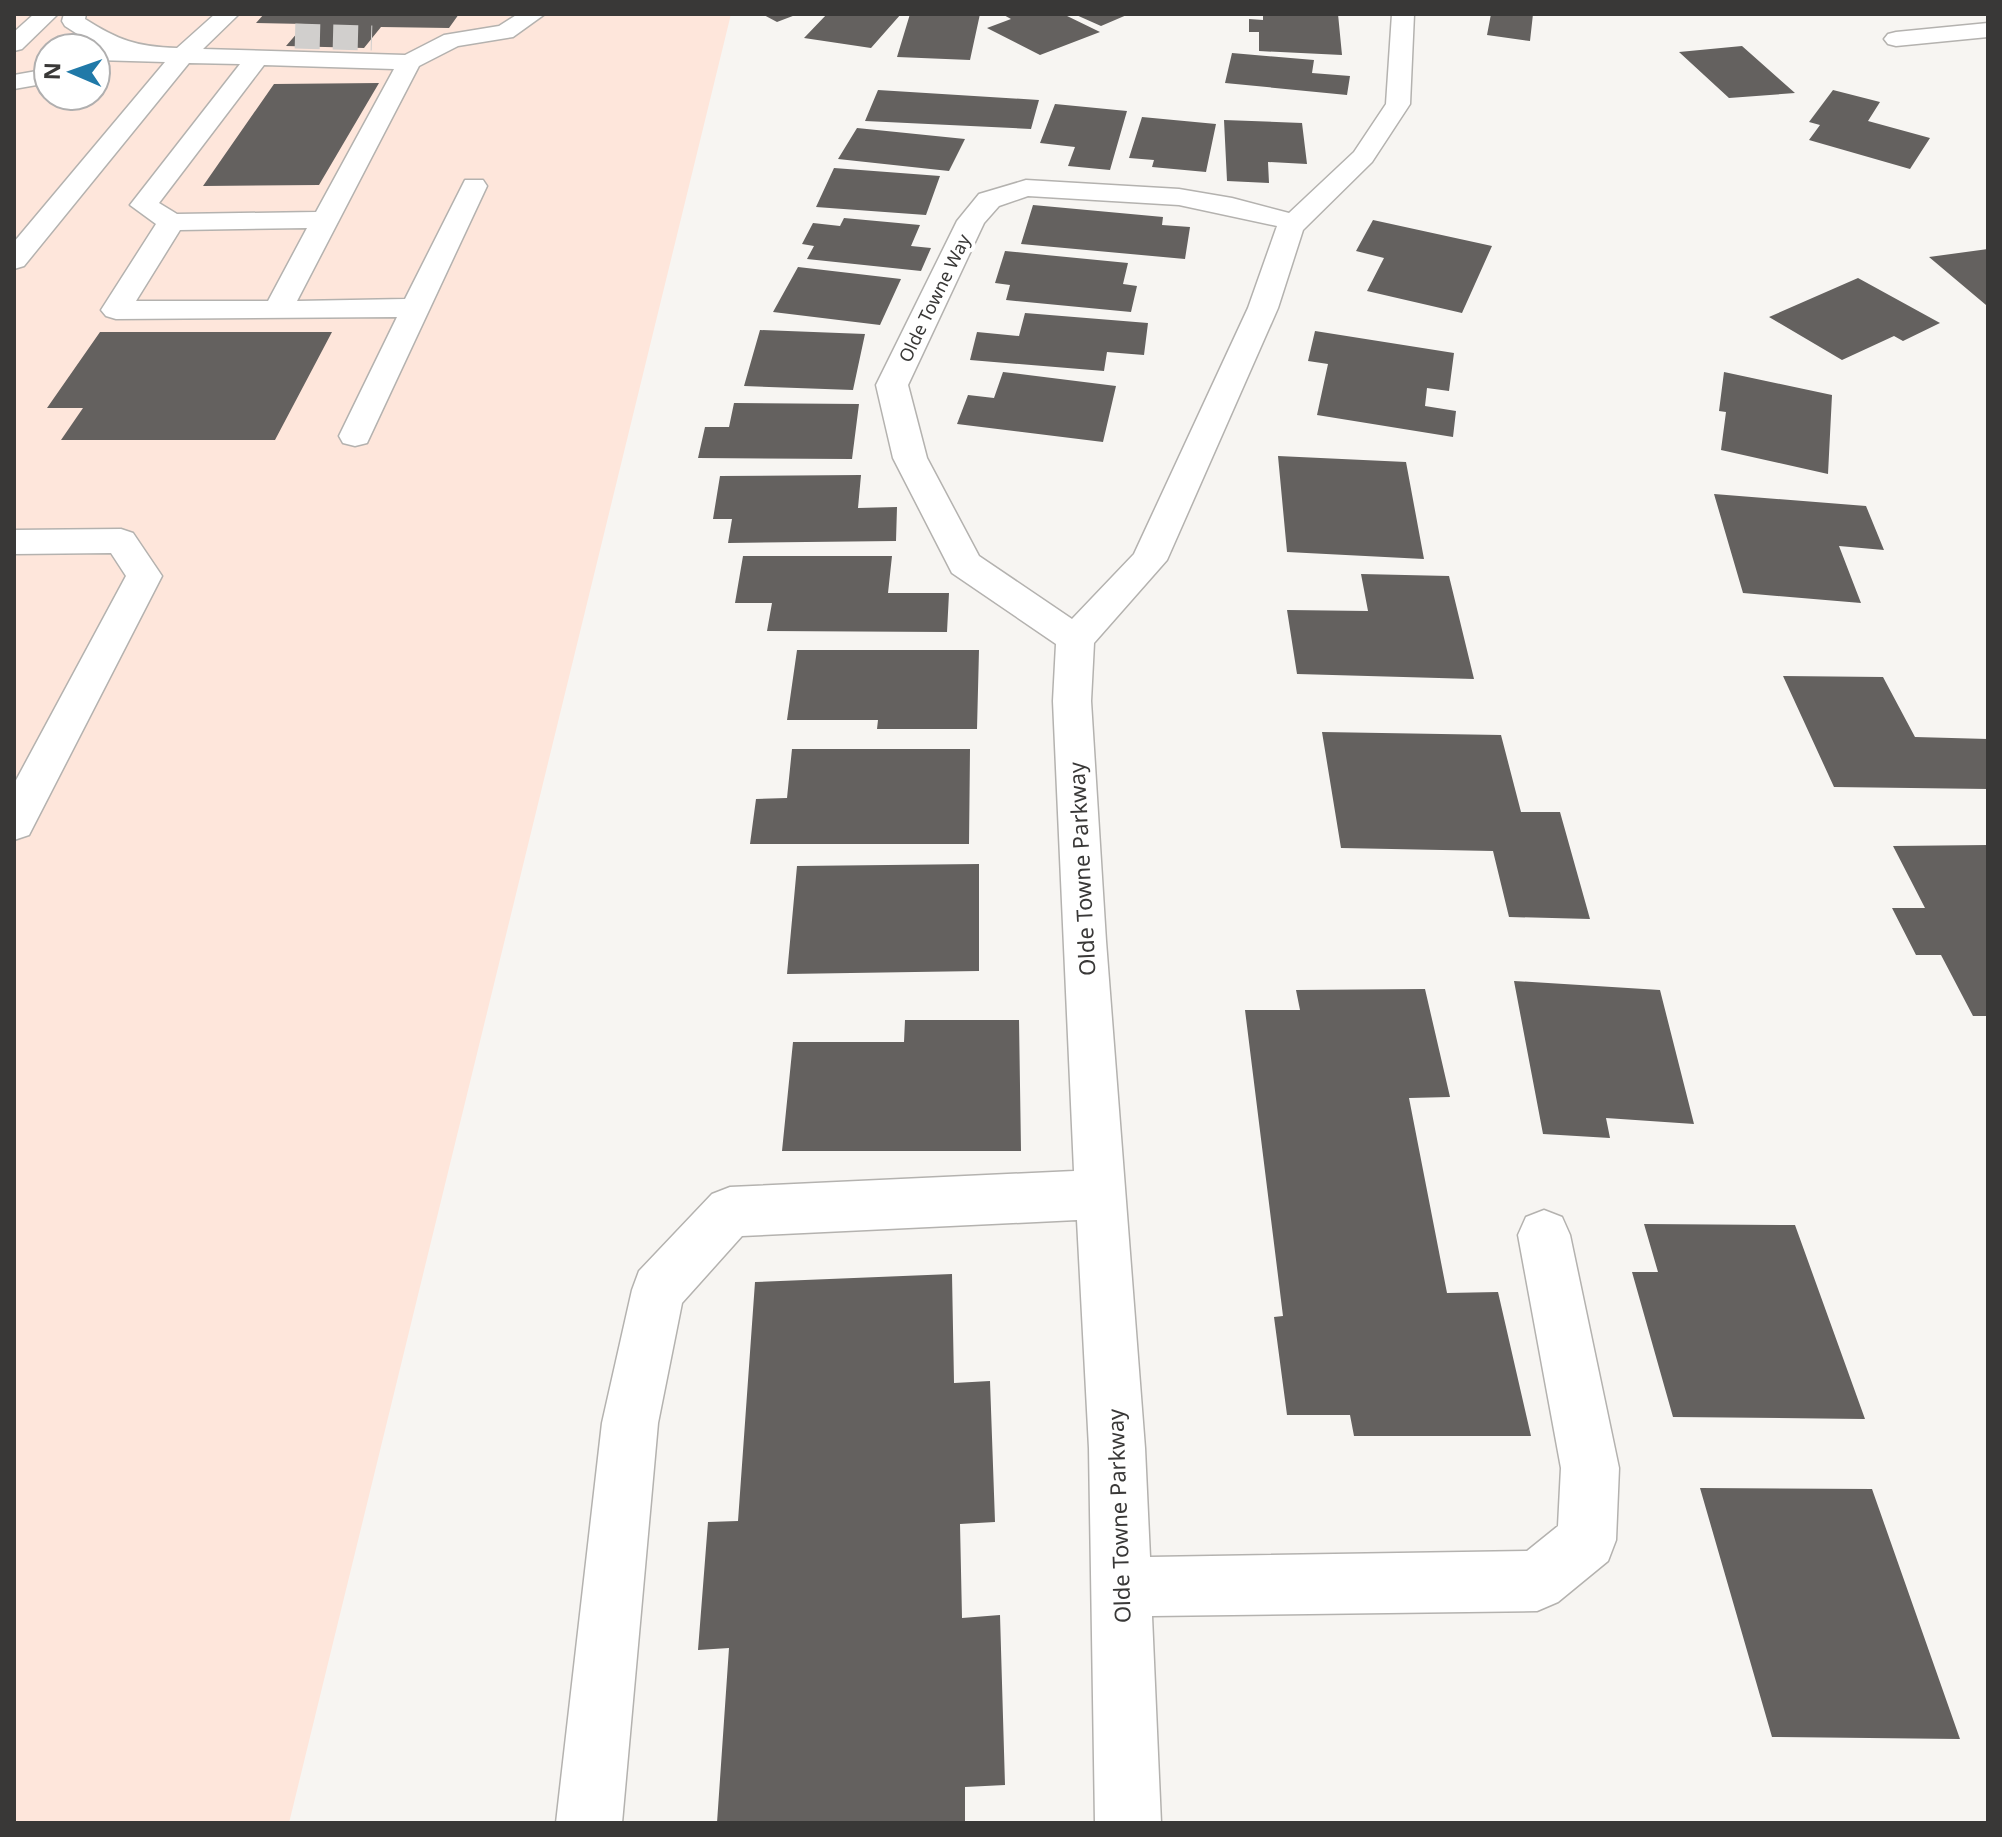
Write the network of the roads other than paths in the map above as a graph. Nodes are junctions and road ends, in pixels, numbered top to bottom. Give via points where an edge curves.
1 (47, 14) edge
2 (75, 14) edge
3 (228, 14) edge
4 (534, 14) edge
5 (1403, 14) edge
6 (1988, 30) edge
7 (206, 34) junction
8 (295, 36) tunnel mouth
9 (399, 39) tunnel mouth
10 (1896, 39) dead end
11 (452, 40) junction
12 (22, 49) edge
13 (112, 53) edge
14 (139, 54) junction
15 (183, 55) junction
16 (258, 57) junction
17 (112, 62) edge
18 (409, 62) junction
19 (474, 186) dead end
20 (325, 220) junction
21 (171, 222) junction
22 (1295, 223) junction
23 (14, 260) edge
24 (416, 308) junction
25 (278, 310) junction
26 (355, 436) dead end
27 (14, 542) edge
28 (1075, 639) junction
29 (14, 823) edge
30 (1101, 1194) junction
31 (1544, 1235) dead end
32 (1120, 1587) junction
33 (589, 1823) edge
34 (1128, 1823) edge

1 - 12 main road
2 - 14 main road via 73,21 104,41
3 - 7 main road
4 - 11 main road via 505,32
5 - 22 main road via 1398,104 1363,157
6 - 10 main road
7 - 8 main road
7 - 15 main road
9 - 11 main road
11 - 18 main road
13 - 14 main road
14 - 15 main road
14 - 17 main road
15 - 16 main road
15 - 23 main road
16 - 18 main road
16 - 21 main road via 144,205
18 - 20 main road
19 - 24 main road
20 - 21 main road
20 - 25 main road
21 - 25 main road via 116,310
22 - 28 main road via 1263,308 1149,560
22 - 28 main road, Olde Towne Way via 1179,197 1026,188 989,200 971,221 892,385 910,458 965,564
24 - 25 main road
24 - 26 main road
27 - 29 main road via 121,541 144,576
28 - 30 main road, Olde Towne Parkway via 1072,701
30 - 32 main road, Olde Towne Parkway
30 - 33 main road via 730,1212 658,1290 630,1423
31 - 32 main road via 1590,1468 1587,1540 1537,1581
32 - 34 main road, Olde Towne Parkway

